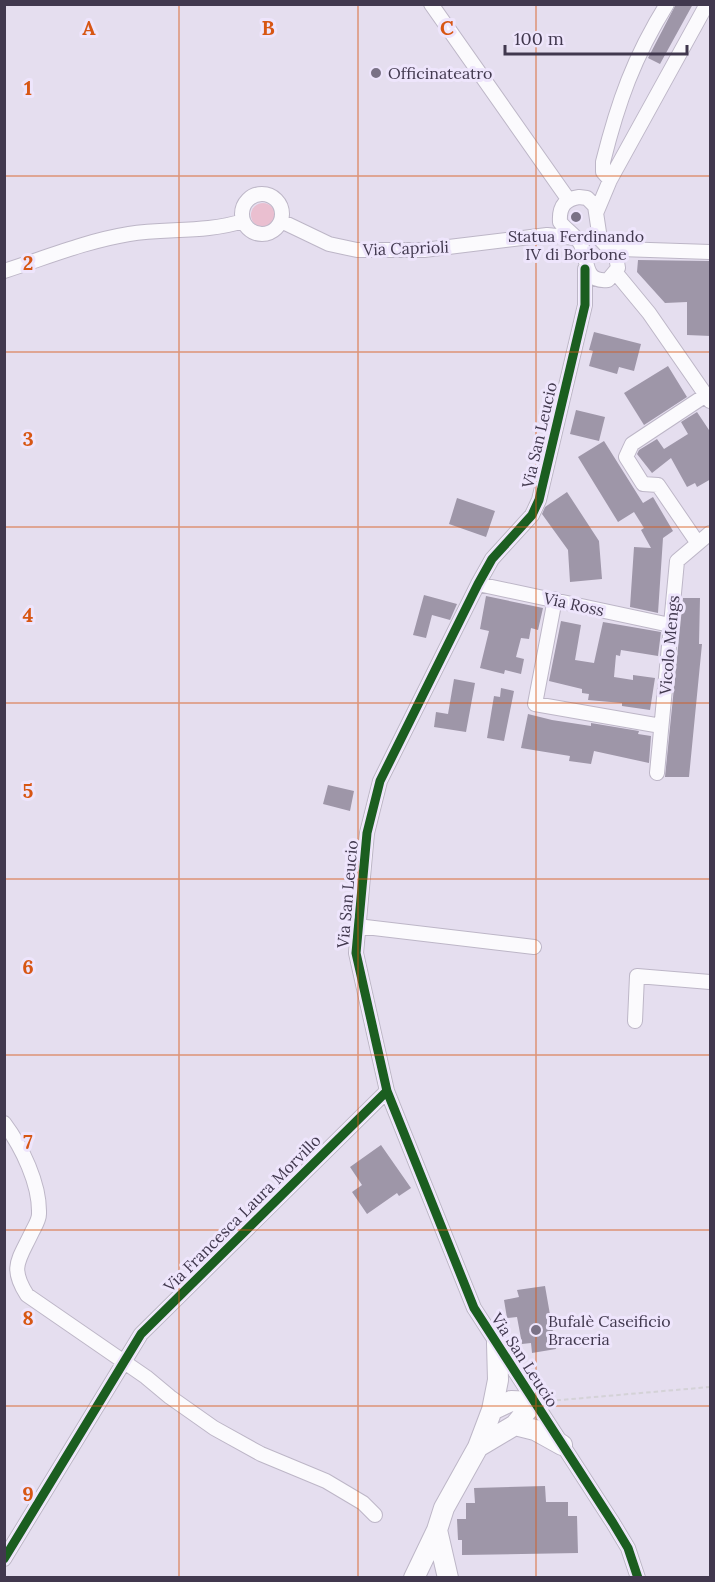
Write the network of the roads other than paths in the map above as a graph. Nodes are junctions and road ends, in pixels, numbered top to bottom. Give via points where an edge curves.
1 (431, 4) edge
2 (667, 4) edge
3 (707, 4) edge
4 (610, 180) junction
5 (573, 198) junction
6 (597, 211) junction
7 (243, 221) junction
8 (281, 221) junction
9 (560, 222) junction
10 (537, 236) junction
11 (576, 238) junction
12 (603, 244) junction
13 (651, 250) junction
14 (711, 252) edge
15 (585, 269) junction
16 (617, 269) junction
17 (4, 271) edge
18 (602, 281) junction
19 (585, 305) junction
20 (708, 398) edge
21 (711, 533) edge
22 (697, 542) junction
23 (478, 584) junction
24 (555, 600) junction
25 (670, 624) junction
26 (661, 726) junction
27 (657, 773) dead end
28 (357, 926) junction
29 (534, 946) dead end
30 (711, 982) edge
31 (635, 1021) dead end
32 (387, 1091) junction
33 (4, 1123) edge
34 (497, 1343) junction
35 (124, 1362) junction
36 (534, 1402) junction
37 (492, 1410) junction
38 (515, 1425) junction
39 (562, 1445) junction
40 (478, 1447) junction
41 (375, 1515) dead end
42 (437, 1530) junction
43 (4, 1559) edge
44 (414, 1578) edge
45 (448, 1578) edge
46 (638, 1578) edge

1 - 5 street
2 - 4 street via 638,53 622,94 603,162 603,172
3 - 4 street
4 - 5 street
4 - 6 street
5 - 6 street via 591,201
5 - 9 street via 560,212
6 - 12 street via 597,230
7 - 8 street via 251,231 262,234 274,230
7 - 8 street via 246,203 260,194 271,196 279,204
7 - 17 street via 224,227 126,234
8 - 10 street, Via Caprioli via 329,244 357,250 424,250
9 - 10 street, Via Caprioli
9 - 11 street
10 - 11 street, Via Caprioli via 558,234
11 - 15 street, Via San Leucio via 584,254
12 - 13 street
12 - 16 street via 615,256
13 - 14 street
13 - 16 street via 634,253
15 - 18 street
15 - 19 street, Via San Leucio
16 - 18 street
16 - 20 street
18 - 19 street, Via San Leucio
19 - 23 street, Via San Leucio via 539,500 532,514 492,559
20 - 22 street via 632,444 626,457 643,484 658,485
21 - 22 street, Vicolo Mengs
22 - 25 street, Vicolo Mengs via 678,561
23 - 24 street, Via Ross
23 - 28 street, Via San Leucio via 380,782 367,832
24 - 25 street, Via Ross
24 - 26 street via 535,704
25 - 26 street, Vicolo Mengs
26 - 27 street, Vicolo Mengs
28 - 29 street, Via San Leucio
28 - 32 street, Via San Leucio via 356,953
30 - 31 street via 637,976
32 - 34 street, Via San Leucio via 474,1308
32 - 35 street, Via Francesca Laura Morvillo via 141,1334
33 - 35 street via 27,1163 39,1216 15,1266 16,1278 27,1295
34 - 36 street, Via San Leucio
34 - 37 highway via 498,1380
35 - 41 street via 214,1428 261,1454 326,1480
35 - 43 street
36 - 37 highway via 512,1401
36 - 38 highway
36 - 39 street, Via San Leucio
37 - 40 highway
38 - 39 highway via 535,1430
38 - 40 highway
39 - 46 street, Via San Leucio via 628,1548
40 - 42 highway via 444,1508
42 - 44 highway
42 - 45 highway

